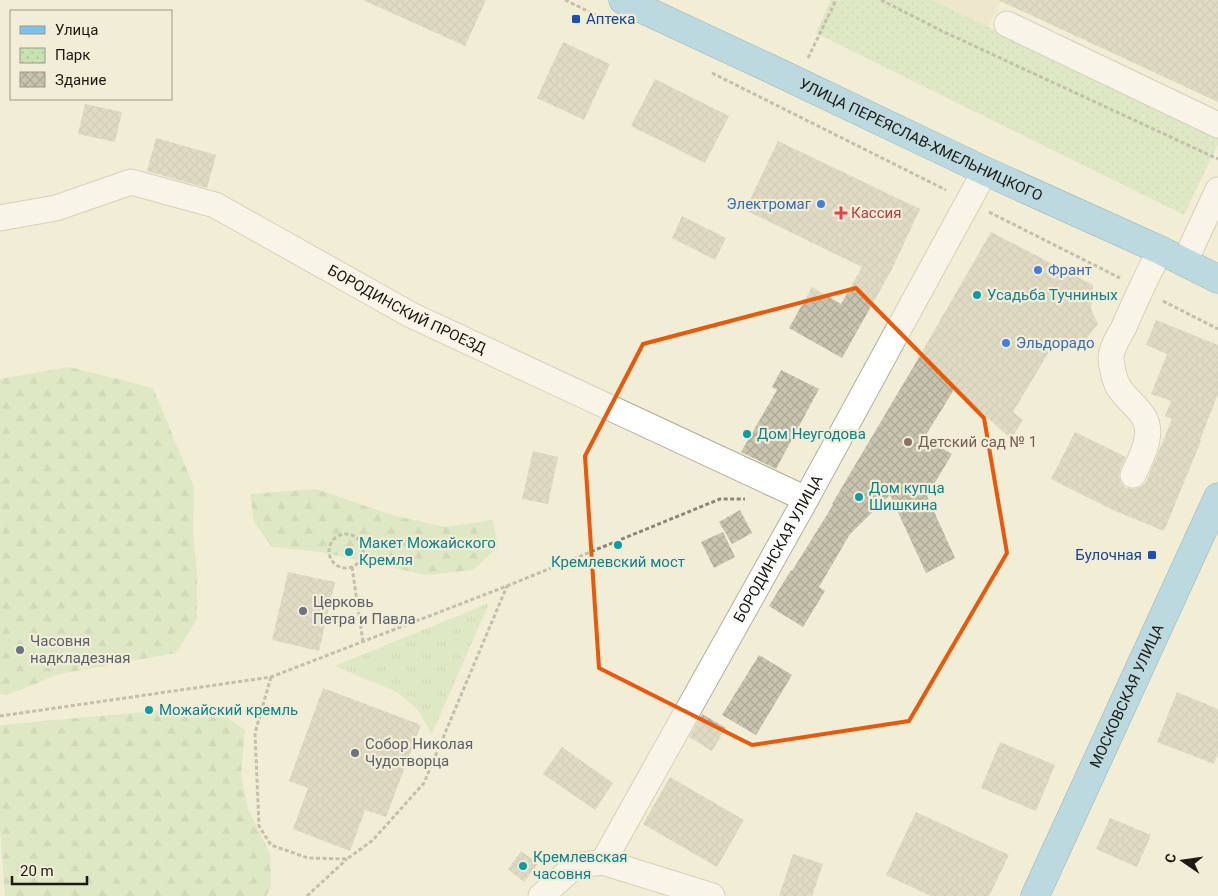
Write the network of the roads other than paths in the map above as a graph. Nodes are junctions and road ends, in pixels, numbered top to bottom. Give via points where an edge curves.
1 (616, 11) edge
2 (1007, 24) dead end
3 (1218, 125) edge
4 (985, 170) junction
5 (1218, 190) edge
6 (0, 218) edge
7 (1160, 250) junction
8 (1184, 263) junction
9 (1218, 279) edge
10 (1133, 475) dead end
11 (1218, 497) edge
12 (806, 499) junction
13 (603, 862) junction
14 (541, 896) edge
15 (712, 896) edge
16 (1036, 896) edge

1 - 4 main road, УЛИЦА ПЕРЕЯСЛАВ-ХМЕЛЬНИЦКОГО via 776,71
2 - 3 street
4 - 7 main road, УЛИЦА ПЕРЕЯСЛАВ-ХМЕЛЬНИЦКОГО
4 - 12 street, БОРОДИНСКАЯ УЛИЦА
5 - 8 street
6 - 12 street, БОРОДИНСКИЙ ПРОЕЗД via 56,208 131,182 215,205 411,315
7 - 8 main road, УЛИЦА ПЕРЕЯСЛАВ-ХМЕЛЬНИЦКОГО
7 - 10 street via 1111,357 1118,386 1147,422 1147,438
8 - 9 main road, УЛИЦА ПЕРЕЯСЛАВ-ХМЕЛЬНИЦКОГО
11 - 16 main road, МОСКОВСКАЯ УЛИЦА
12 - 13 street, БОРОДИНСКАЯ УЛИЦА
13 - 14 street via 575,866
13 - 15 street

